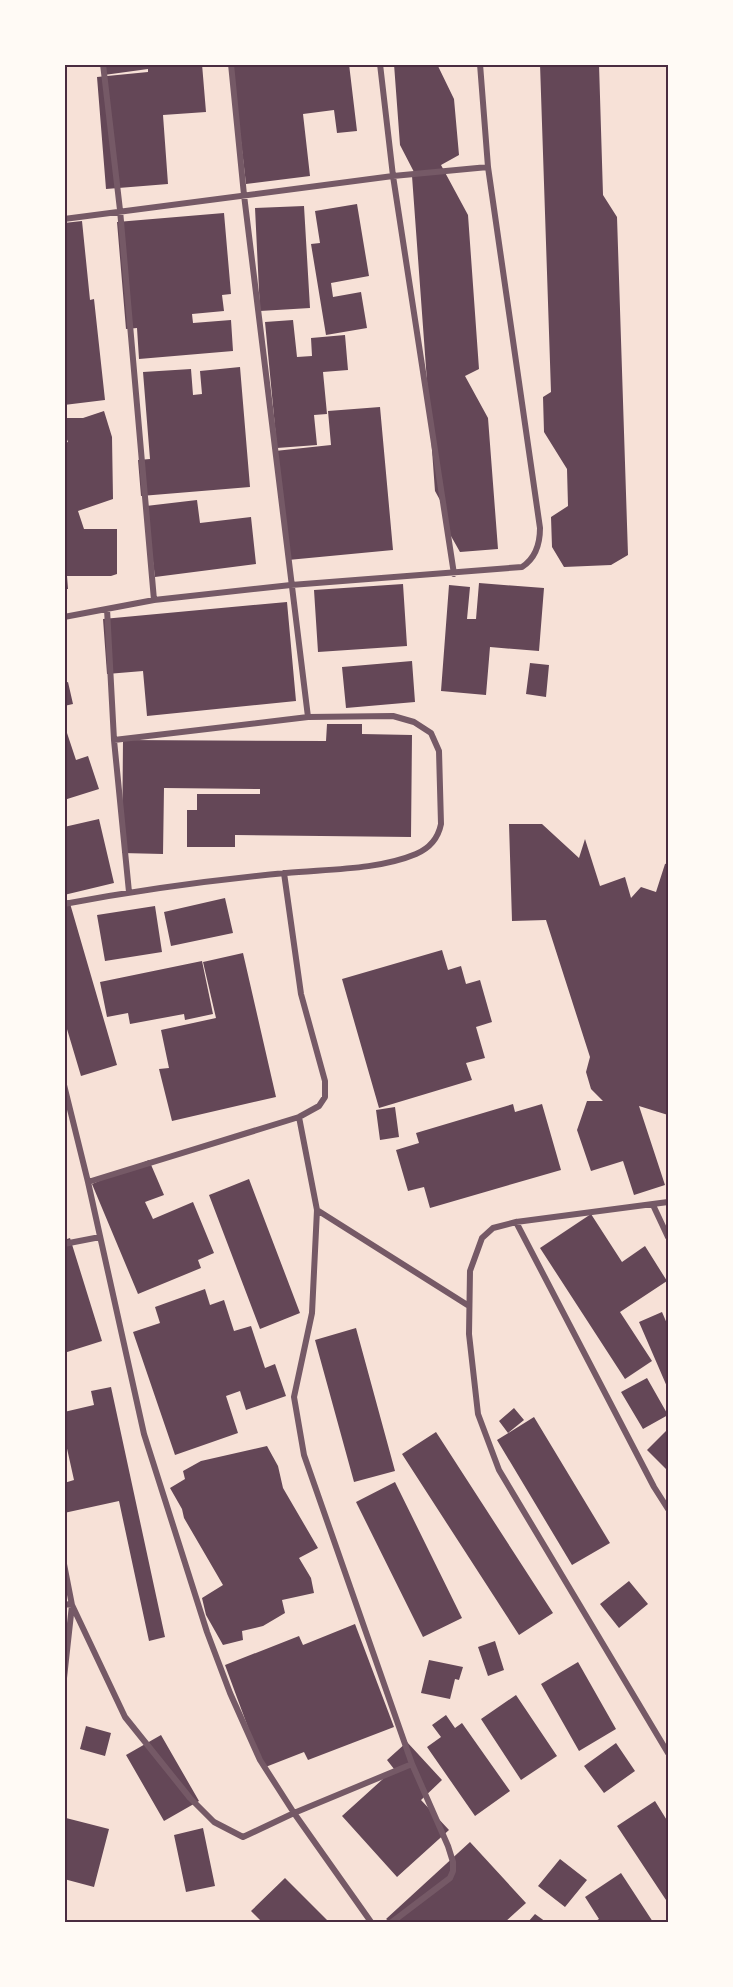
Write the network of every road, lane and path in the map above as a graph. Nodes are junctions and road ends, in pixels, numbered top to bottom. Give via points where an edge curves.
1 (103, 64) edge
2 (231, 64) edge
3 (380, 64) edge
4 (480, 64) edge
5 (488, 167) junction
6 (393, 177) junction
7 (244, 195) junction
8 (120, 210) junction
9 (64, 219) edge
10 (454, 574) junction
11 (291, 585) junction
12 (154, 600) junction
13 (107, 609) junction
14 (64, 617) edge
15 (308, 717) junction
16 (114, 740) junction
17 (284, 873) junction
18 (129, 892) junction
19 (64, 904) edge
20 (64, 1085) edge
21 (66, 1095) edge
22 (299, 1118) junction
23 (88, 1182) junction
24 (669, 1202) edge
25 (653, 1204) junction
26 (317, 1210) junction
27 (516, 1222) junction
28 (100, 1237) junction
29 (669, 1237) edge
30 (64, 1244) edge
31 (469, 1306) junction
32 (669, 1509) edge
33 (64, 1564) edge
34 (64, 1604) edge
35 (72, 1605) junction
36 (64, 1678) edge
37 (669, 1753) edge
38 (412, 1764) junction
39 (294, 1813) junction
40 (370, 1921) edge
41 (378, 1923) edge
42 (392, 1923) edge

1 - 8 street
2 - 7 street
3 - 6 street
4 - 5 street
5 - 6 street
5 - 10 street via 540,539 532,558 522,567
6 - 7 street
6 - 10 street
7 - 8 street
7 - 11 street
8 - 9 street
8 - 12 street
10 - 11 street
11 - 12 street
11 - 15 street
12 - 13 street
13 - 14 street
13 - 16 street
15 - 16 street
15 - 17 street via 393,716 414,722 431,733 438,751 441,824 433,843 419,853 391,863
16 - 18 street
17 - 18 street
17 - 22 street via 301,994 325,1081 325,1097 319,1106
18 - 19 street
20 - 21 street
21 - 23 street
22 - 23 street
22 - 26 street
23 - 28 street
24 - 25 street
25 - 27 street
25 - 29 street
26 - 31 street
26 - 38 street via 312,1313 294,1397 300,1438
27 - 31 street via 493,1228 482,1238 470,1272
27 - 32 street
28 - 30 street
28 - 39 street via 144,1434 207,1632 260,1761
31 - 37 street via 478,1414 499,1470
33 - 35 street
34 - 35 street
35 - 36 street
35 - 39 street via 125,1717 214,1822 243,1838
38 - 39 street
38 - 42 street via 448,1846 453,1871 437,1890
39 - 40 street
40 - 41 street

